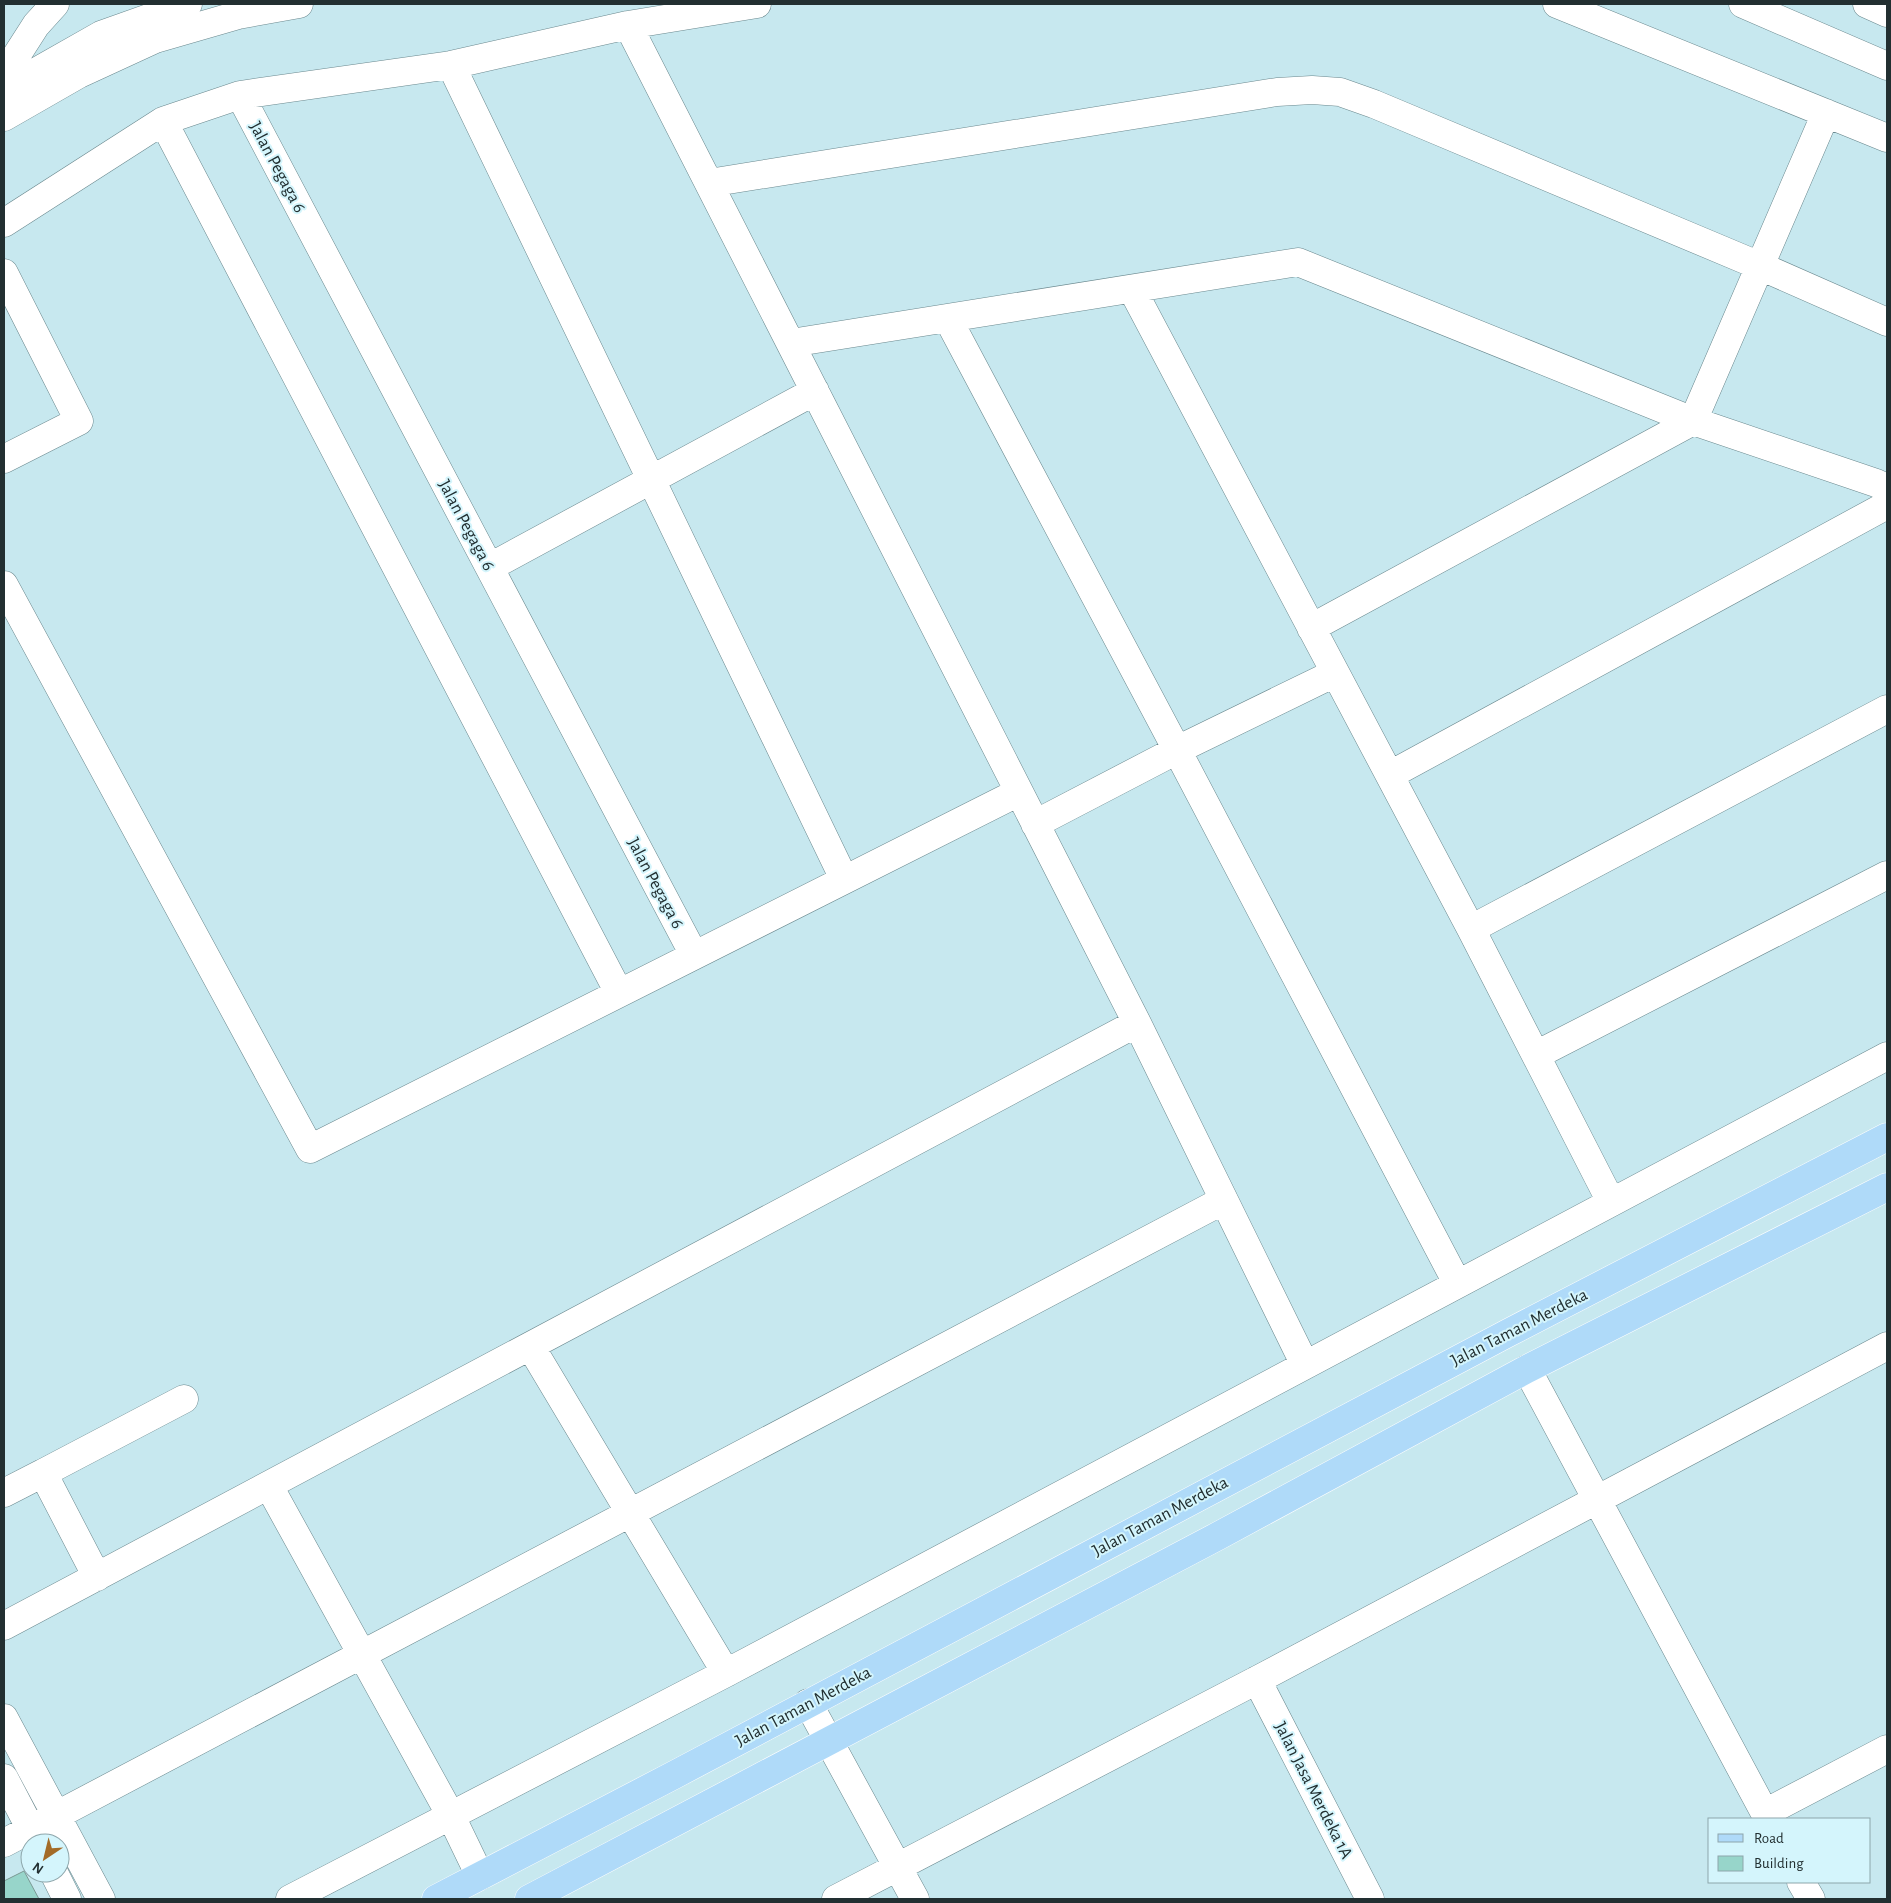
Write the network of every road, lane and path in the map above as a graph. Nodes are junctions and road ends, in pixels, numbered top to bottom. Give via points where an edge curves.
1 (55, 4) edge
2 (188, 4) edge
3 (299, 4) edge
4 (757, 4) edge
5 (1557, 4) edge
6 (1743, 4) edge
7 (1867, 4) edge
8 (1887, 13) edge
9 (628, 25) junction
10 (451, 64) junction
11 (1887, 66) edge
12 (4, 75) edge
13 (4, 90) edge
14 (240, 95) junction
15 (1826, 113) junction
16 (4, 117) edge
17 (163, 121) junction
18 (1887, 138) edge
19 (709, 183) junction
20 (4, 223) edge
21 (1760, 266) junction
22 (4, 273) edge
23 (1132, 289) junction
24 (948, 319) junction
25 (1887, 322) edge
26 (791, 343) junction
27 (815, 391) junction
28 (1693, 421) junction
29 (4, 459) edge
30 (652, 480) junction
31 (1887, 488) edge
32 (1887, 505) edge
33 (490, 567) junction
34 (4, 585) edge
35 (1311, 628) junction
36 (1335, 672) junction
37 (1887, 709) edge
38 (1177, 750) junction
39 (1390, 775) junction
40 (1018, 792) junction
41 (1035, 824) junction
42 (1887, 875) edge
43 (844, 880) junction
44 (1471, 929) junction
45 (694, 955) junction
46 (619, 993) junction
47 (1137, 1023) junction
48 (1536, 1055) junction
49 (1887, 1056) edge
50 (1887, 1137) edge
51 (1887, 1186) edge
52 (1224, 1200) junction
53 (1611, 1202) junction
54 (1456, 1283) junction
55 (1887, 1346) edge
56 (531, 1347) junction
57 (1305, 1365) junction
58 (1527, 1368) junction
59 (184, 1398) dead end
60 (43, 1473) junction
61 (269, 1486) junction
62 (4, 1493) edge
63 (1597, 1500) junction
64 (630, 1514) junction
65 (97, 1577) junction
66 (4, 1626) edge
67 (362, 1655) junction
68 (726, 1673) junction
69 (1257, 1680) junction
70 (808, 1703) junction
71 (4, 1718) edge
72 (830, 1741) junction
73 (1887, 1748) edge
74 (4, 1778) edge
75 (56, 1816) junction
76 (451, 1816) junction
77 (1766, 1816) edge
78 (32, 1833) edge
79 (37, 1833) edge
80 (20, 1839) edge
81 (4, 1843) edge
82 (898, 1867) junction
83 (480, 1876) junction
84 (59, 1883) edge
85 (1802, 1883) edge
86 (67, 1899) edge
87 (101, 1899) edge
88 (290, 1899) edge
89 (436, 1899) edge
90 (528, 1899) edge
91 (836, 1899) edge
92 (915, 1899) edge
93 (1370, 1899) edge
94 (1811, 1899) edge

1 - 12 street via 36,25
2 - 13 street via 101,35
3 - 16 street via 238,15 155,39 79,74
4 - 9 street
5 - 15 street
6 - 11 street
7 - 8 street
9 - 10 street
9 - 19 street
10 - 14 street
10 - 30 street
14 - 17 street
14 - 33 street, Jalan Pegaga 6
15 - 18 street
15 - 21 street
17 - 20 street
17 - 46 street
19 - 21 street via 1276,92 1340,92
19 - 26 street
21 - 25 street
21 - 28 street
22 - 29 street via 79,421
23 - 24 street
23 - 28 street via 1298,262
23 - 35 street
24 - 26 street
24 - 38 street
26 - 27 street
27 - 30 street
27 - 40 street
28 - 31 street
28 - 35 street
30 - 33 street
30 - 43 street
32 - 39 street
33 - 45 street, Jalan Pegaga 6
34 - 46 street via 310,1149
35 - 36 street
36 - 38 street
36 - 39 street
37 - 44 street
38 - 41 street
38 - 54 street
39 - 44 street
40 - 41 street
40 - 43 street
41 - 47 street
42 - 48 street
43 - 45 street
44 - 48 street
45 - 46 street
47 - 52 street
47 - 56 street
48 - 53 street
49 - 53 street
50 - 70 main road, Jalan Taman Merdeka via 1499,1337
51 - 58 main road
52 - 57 street
52 - 64 street
53 - 54 street
54 - 57 street
55 - 63 street
56 - 61 street
56 - 64 street
57 - 68 street
58 - 63 street
58 - 72 main road
59 - 60 street
60 - 62 street
60 - 65 street
61 - 65 street
61 - 67 street
63 - 69 street
63 - 77 street
64 - 67 street
64 - 68 street
65 - 66 street
67 - 75 street
67 - 76 street
68 - 76 street
69 - 82 street
69 - 93 street, Jalan Jasa Merdeka 1A
70 - 72 street
70 - 83 main road, Jalan Taman Merdeka
71 - 75 street
72 - 82 street
72 - 90 main road
73 - 77 street
74 - 78 street
75 - 79 street
75 - 87 street
76 - 83 street
76 - 88 street
80 - 81 street
82 - 91 street
82 - 92 street
83 - 89 main road, Jalan Taman Merdeka
84 - 86 street
85 - 94 street

